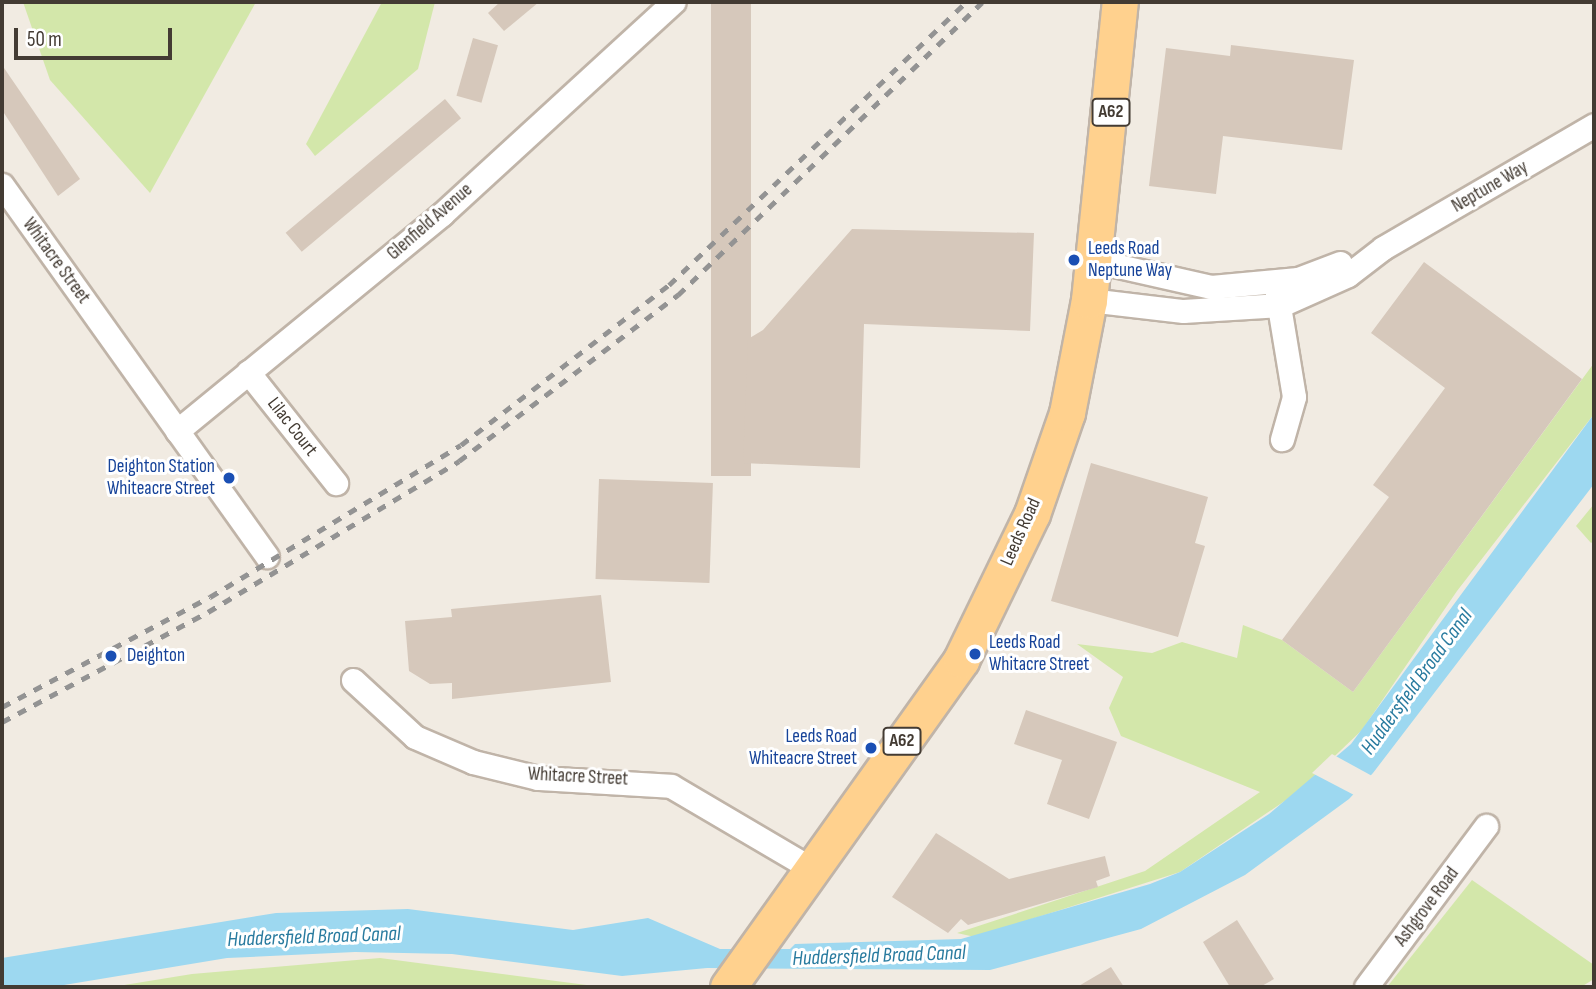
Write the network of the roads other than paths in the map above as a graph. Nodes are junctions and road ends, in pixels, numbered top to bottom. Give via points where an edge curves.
1 (673, 2) edge
2 (1119, 2) edge
3 (1594, 125) edge
4 (4, 192) edge
5 (1383, 248) junction
6 (1096, 261) junction
7 (1221, 287) junction
8 (1090, 300) junction
9 (1281, 305) junction
10 (248, 372) junction
11 (177, 431) junction
12 (1282, 439) dead end
13 (336, 483) dead end
14 (267, 556) dead end
15 (353, 680) dead end
16 (1486, 826) dead end
17 (810, 868) junction
18 (728, 987) edge
19 (1366, 987) edge

1 - 10 street, Glenfield Avenue via 442,214
2 - 6 main road, Leeds Road / A62
3 - 5 street, Neptune Way
4 - 11 street, Whitacre Street via 142,376
5 - 7 street, Neptune Way via 1298,279
5 - 9 street, Neptune Way via 1348,275
6 - 7 street, Neptune Way via 1163,281
6 - 8 main road, Leeds Road / A62
7 - 9 street, Neptune Way via 1234,298 1279,294
8 - 9 street, Neptune Way via 1183,311
8 - 17 main road, Leeds Road / A62 via 1067,413 1032,514 961,660
9 - 12 street via 1294,397
10 - 11 street, Glenfield Avenue
10 - 13 street, Lilac Court
11 - 14 street
15 - 17 street, Whitacre Street via 415,737 472,762 538,778 671,786
16 - 19 street, Ashgrove Road
17 - 18 main road, Leeds Road / A62

